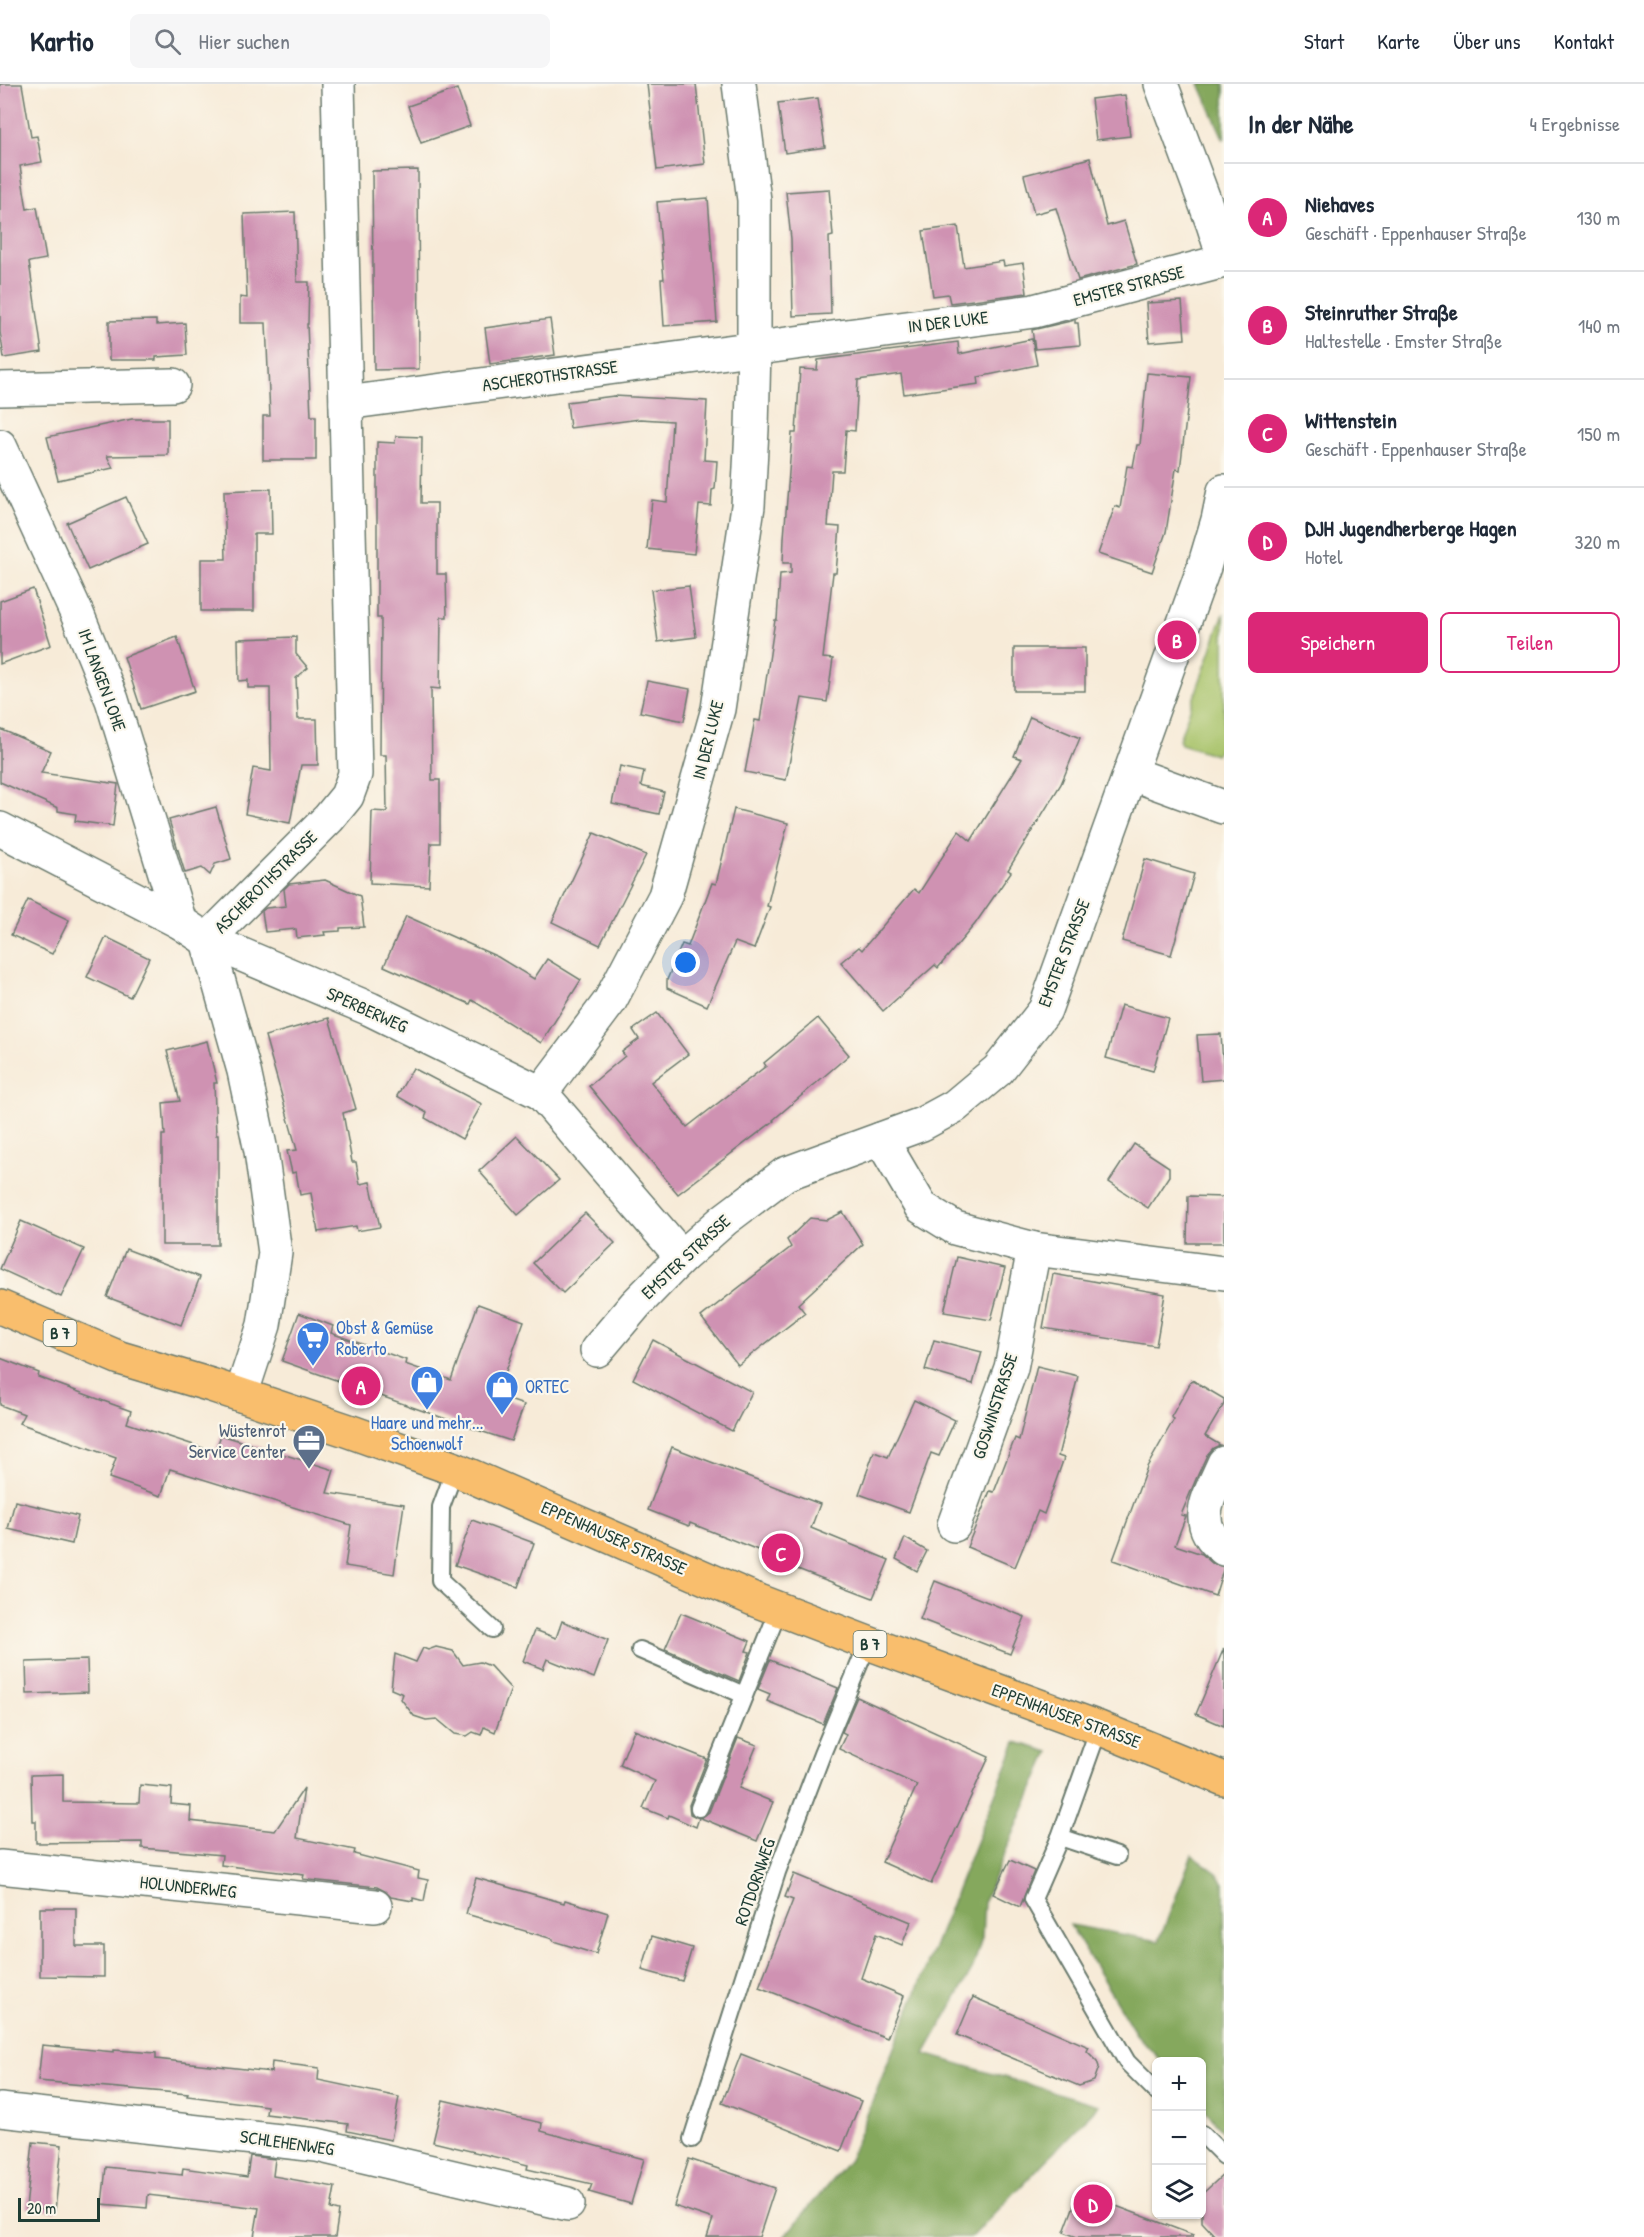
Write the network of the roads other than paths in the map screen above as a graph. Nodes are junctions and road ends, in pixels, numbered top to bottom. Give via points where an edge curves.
1 (339, 84) edge
2 (739, 84) edge
3 (1161, 84) edge
4 (1224, 260) edge
5 (1034, 311) joint
6 (754, 348) junction
7 (173, 385) dead end
8 (0, 389) edge
9 (346, 403) junction
10 (0, 446) edge
11 (1224, 491) edge
12 (1130, 773) junction
13 (1224, 812) edge
14 (0, 829) edge
15 (180, 922) junction
16 (207, 940) junction
17 (541, 1093) junction
18 (882, 1138) junction
19 (1034, 1249) junction
20 (682, 1257) junction
21 (1224, 1273) edge
22 (0, 1307) edge
23 (597, 1350) dead end
24 (241, 1395) junction
25 (1224, 1463) edge
26 (455, 1469) junction
27 (954, 1525) dead end
28 (1224, 1549) edge
29 (779, 1609) junction
30 (492, 1629) dead end
31 (868, 1643) junction
32 (640, 1650) dead end
33 (744, 1695) junction
34 (1099, 1728) junction
35 (1224, 1779) edge
36 (699, 1808) dead end
37 (1060, 1837) junction
38 (1117, 1856) dead end
39 (0, 1867) edge
40 (375, 1906) dead end
41 (1152, 2087) edge
42 (0, 2110) edge
43 (1206, 2138) edge
44 (692, 2139) dead end
45 (1224, 2156) edge
46 (568, 2204) dead end

1 - 9 street, ASCHEROTHSTRASSE
2 - 6 street, IN DER LUKE via 754,200
3 - 4 street, EMSTER STRASSE
4 - 5 street, EMSTER STRASSE
5 - 6 street, IN DER LUKE
6 - 9 street, ASCHEROTHSTRASSE
6 - 17 street, IN DER LUKE via 748,506 718,709 669,885 610,1001
7 - 8 street
9 - 16 street, ASCHEROTHSTRASSE via 355,774 348,796 329,818
10 - 15 street, IM LANGEN LOHE via 112,700
11 - 12 street, EMSTER STRASSE via 1204,567
12 - 13 street
12 - 18 street, EMSTER STRASSE via 1045,1010 998,1070 955,1106 922,1124
14 - 15 street, SPERBERWEG
15 - 16 street, SPERBERWEG
16 - 17 street, SPERBERWEG via 370,1009
16 - 24 street, ASCHEROTHSTRASSE via 244,1071 261,1151 275,1253 264,1325
17 - 20 street, SPERBERWEG
18 - 19 street via 921,1207 955,1228
18 - 20 street, EMSTER STRASSE via 785,1174
19 - 21 street
19 - 27 street, GOSWINSTRASSE via 1011,1368
20 - 23 street, EMSTER STRASSE
22 - 24 main road, EPPENHAUSER STRASSE / B 7 via 120,1358
24 - 26 main road, EPPENHAUSER STRASSE / B 7
25 - 28 street via 1207,1503 1204,1522 1211,1540
26 - 29 main road, EPPENHAUSER STRASSE / B 7
26 - 30 lane via 441,1507 440,1581
29 - 31 main road, EPPENHAUSER STRASSE / B 7
29 - 33 lane
31 - 34 main road, EPPENHAUSER STRASSE / B 7
31 - 44 lane, ROTDORNWEG via 777,1872
32 - 33 lane
33 - 36 lane
34 - 35 main road, EPPENHAUSER STRASSE / B 7
34 - 37 lane
37 - 38 lane
37 - 41 lane via 1033,1899 1127,2062
39 - 40 street, HOLUNDERWEG
42 - 46 street, SCHLEHENWEG via 317,2145
43 - 45 lane

